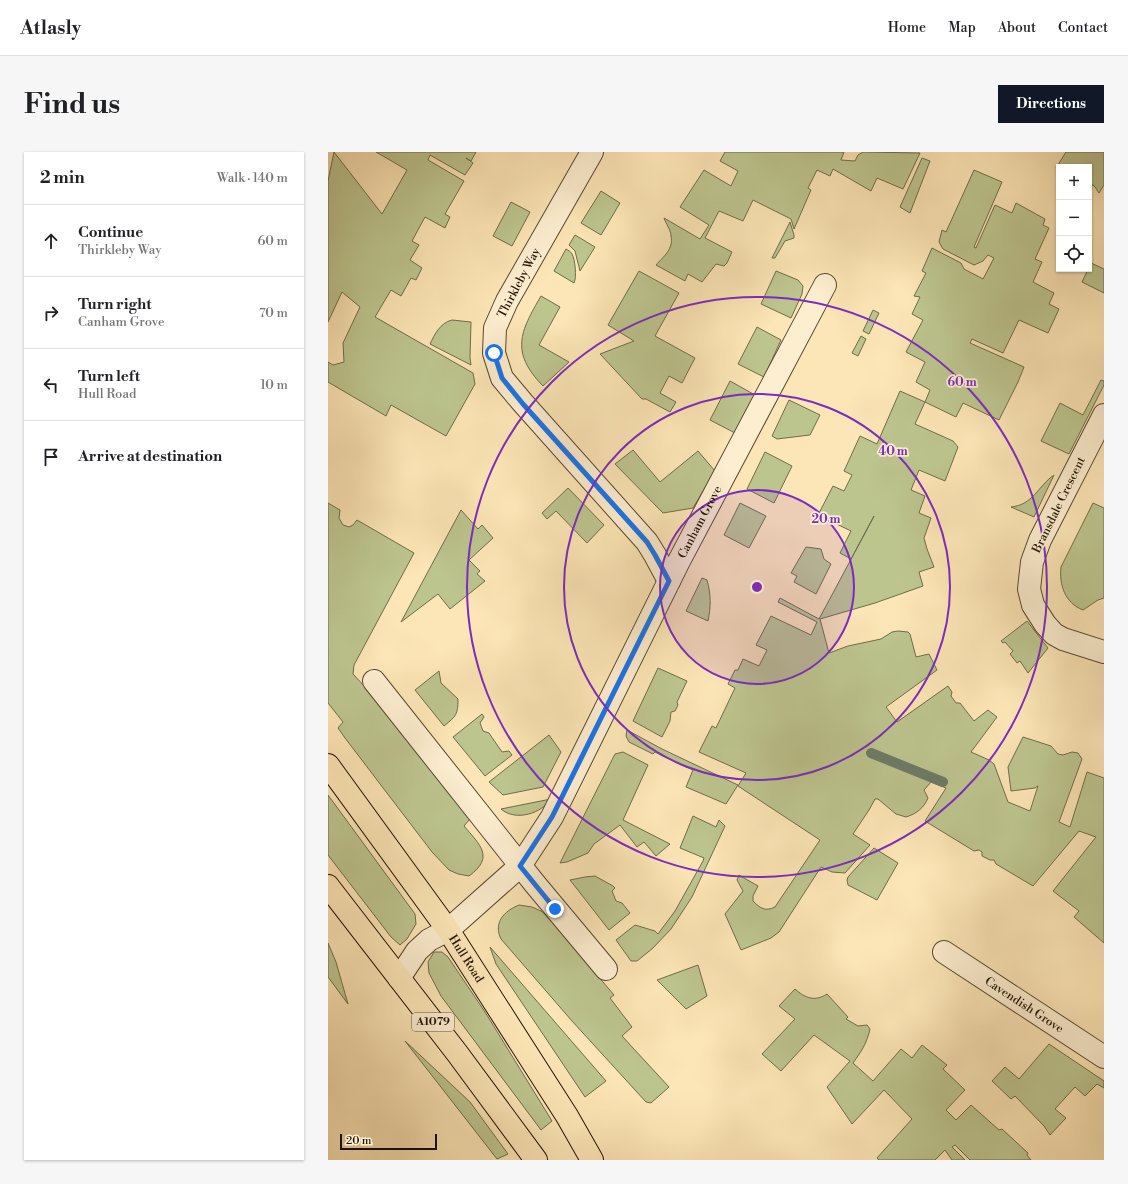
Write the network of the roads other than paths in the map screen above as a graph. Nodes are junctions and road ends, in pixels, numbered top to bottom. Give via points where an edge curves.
1 (592, 152) edge
2 (825, 285) dead end
3 (1104, 415) edge
4 (669, 581) junction
5 (1104, 652) edge
6 (374, 681) dead end
7 (328, 765) edge
8 (520, 866) junction
9 (328, 886) edge
10 (448, 930) junction
11 (944, 952) dead end
12 (606, 969) dead end
13 (399, 978) junction
14 (1104, 1057) edge
15 (536, 1160) edge
16 (592, 1160) edge

1 - 4 street, Thirkleby Way via 508,301 496,328 494,353 502,378 647,542
2 - 4 street, Canham Grove
3 - 5 street, Bransdale Crescent via 1040,540 1032,562 1029,589 1033,605 1054,634
4 - 8 street, Canham Grove via 552,817
6 - 8 street
7 - 10 main road, Hull Road
8 - 10 street, Canham Grove
8 - 12 street
9 - 13 main road, A1079
10 - 13 street, Canham Grove via 429,940 417,951
10 - 16 main road, Hull Road via 567,1116
11 - 14 street, Cavendish Grove
13 - 15 main road, A1079

